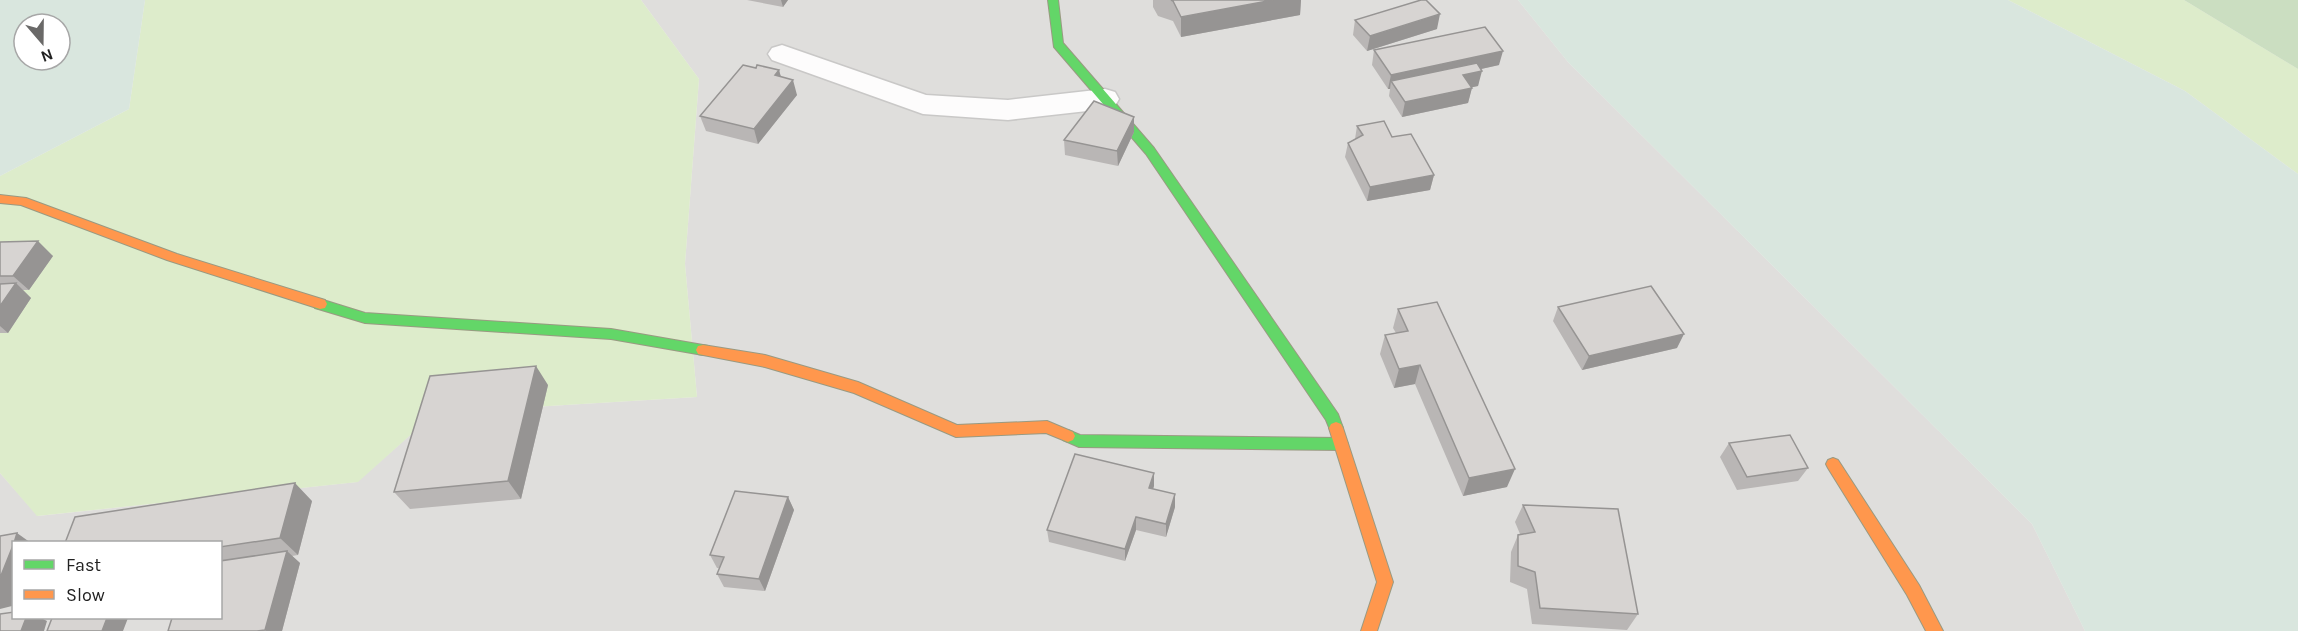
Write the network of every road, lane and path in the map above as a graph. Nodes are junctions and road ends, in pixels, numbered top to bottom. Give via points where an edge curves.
1 (1053, 0) edge
2 (782, 54) dead end
3 (1106, 99) junction
4 (0, 199) edge
5 (1341, 444) junction
6 (1833, 464) dead end
7 (1369, 631) edge
8 (1935, 631) edge

1 - 3 street via 1058,44
2 - 3 street via 923,104 1008,110
3 - 5 street via 1150,151 1333,418
4 - 5 street via 22,201 172,257 365,318 611,334 765,362 858,388 956,431 1047,427 1079,441
5 - 7 street via 1385,582
6 - 8 street

